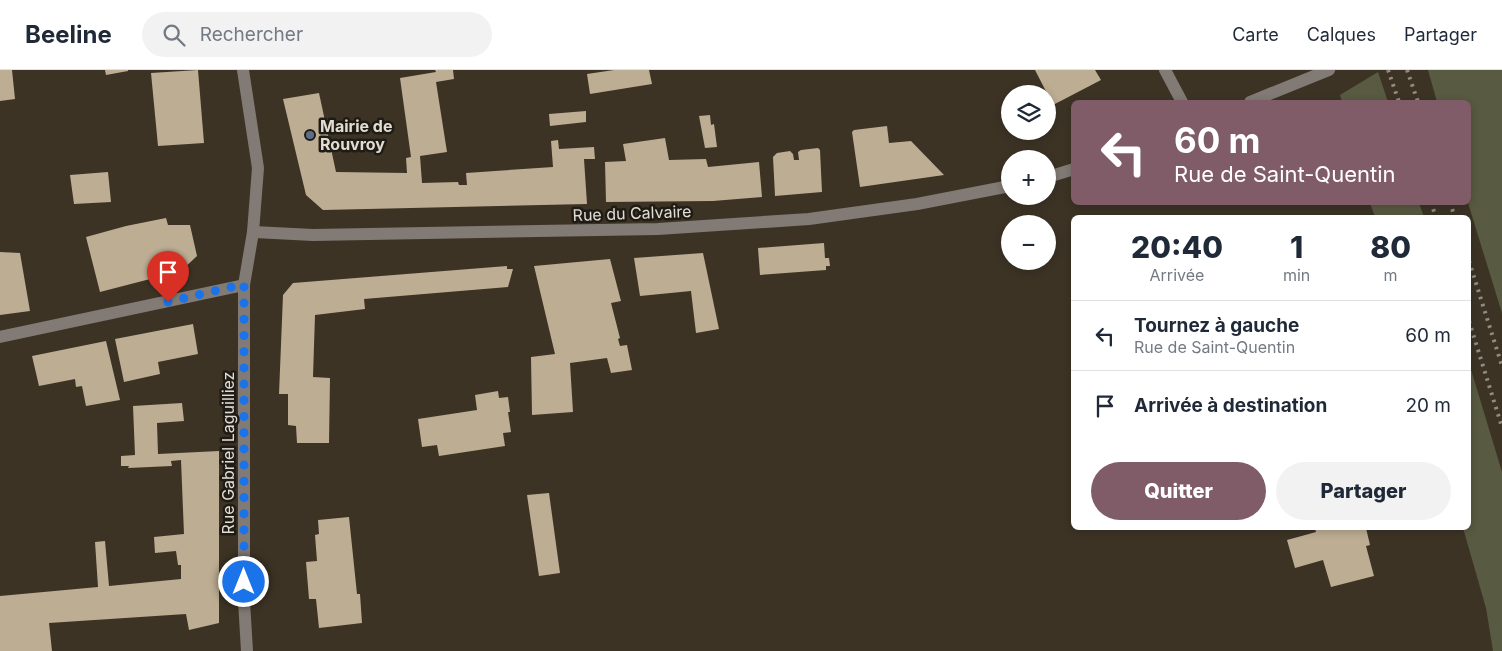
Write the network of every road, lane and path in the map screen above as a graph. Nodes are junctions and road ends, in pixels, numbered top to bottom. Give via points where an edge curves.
1 (243, 70) edge
2 (1165, 70) edge
3 (1329, 70) edge
4 (1181, 100) edge
5 (1255, 100) edge
6 (1071, 171) edge
7 (1056, 175) edge
8 (1001, 188) edge
9 (253, 232) junction
10 (244, 284) junction
11 (0, 337) edge
12 (247, 651) edge

1 - 9 street, Rue Gabriel Laguilliez via 258,168
2 - 4 street
3 - 5 street
6 - 7 street
8 - 9 street, Rue du Calvaire via 918,204 809,219 658,230 313,235
9 - 10 street, Rue Gabriel Laguilliez
10 - 11 street
10 - 12 street, Rue Gabriel Laguilliez via 244,601

